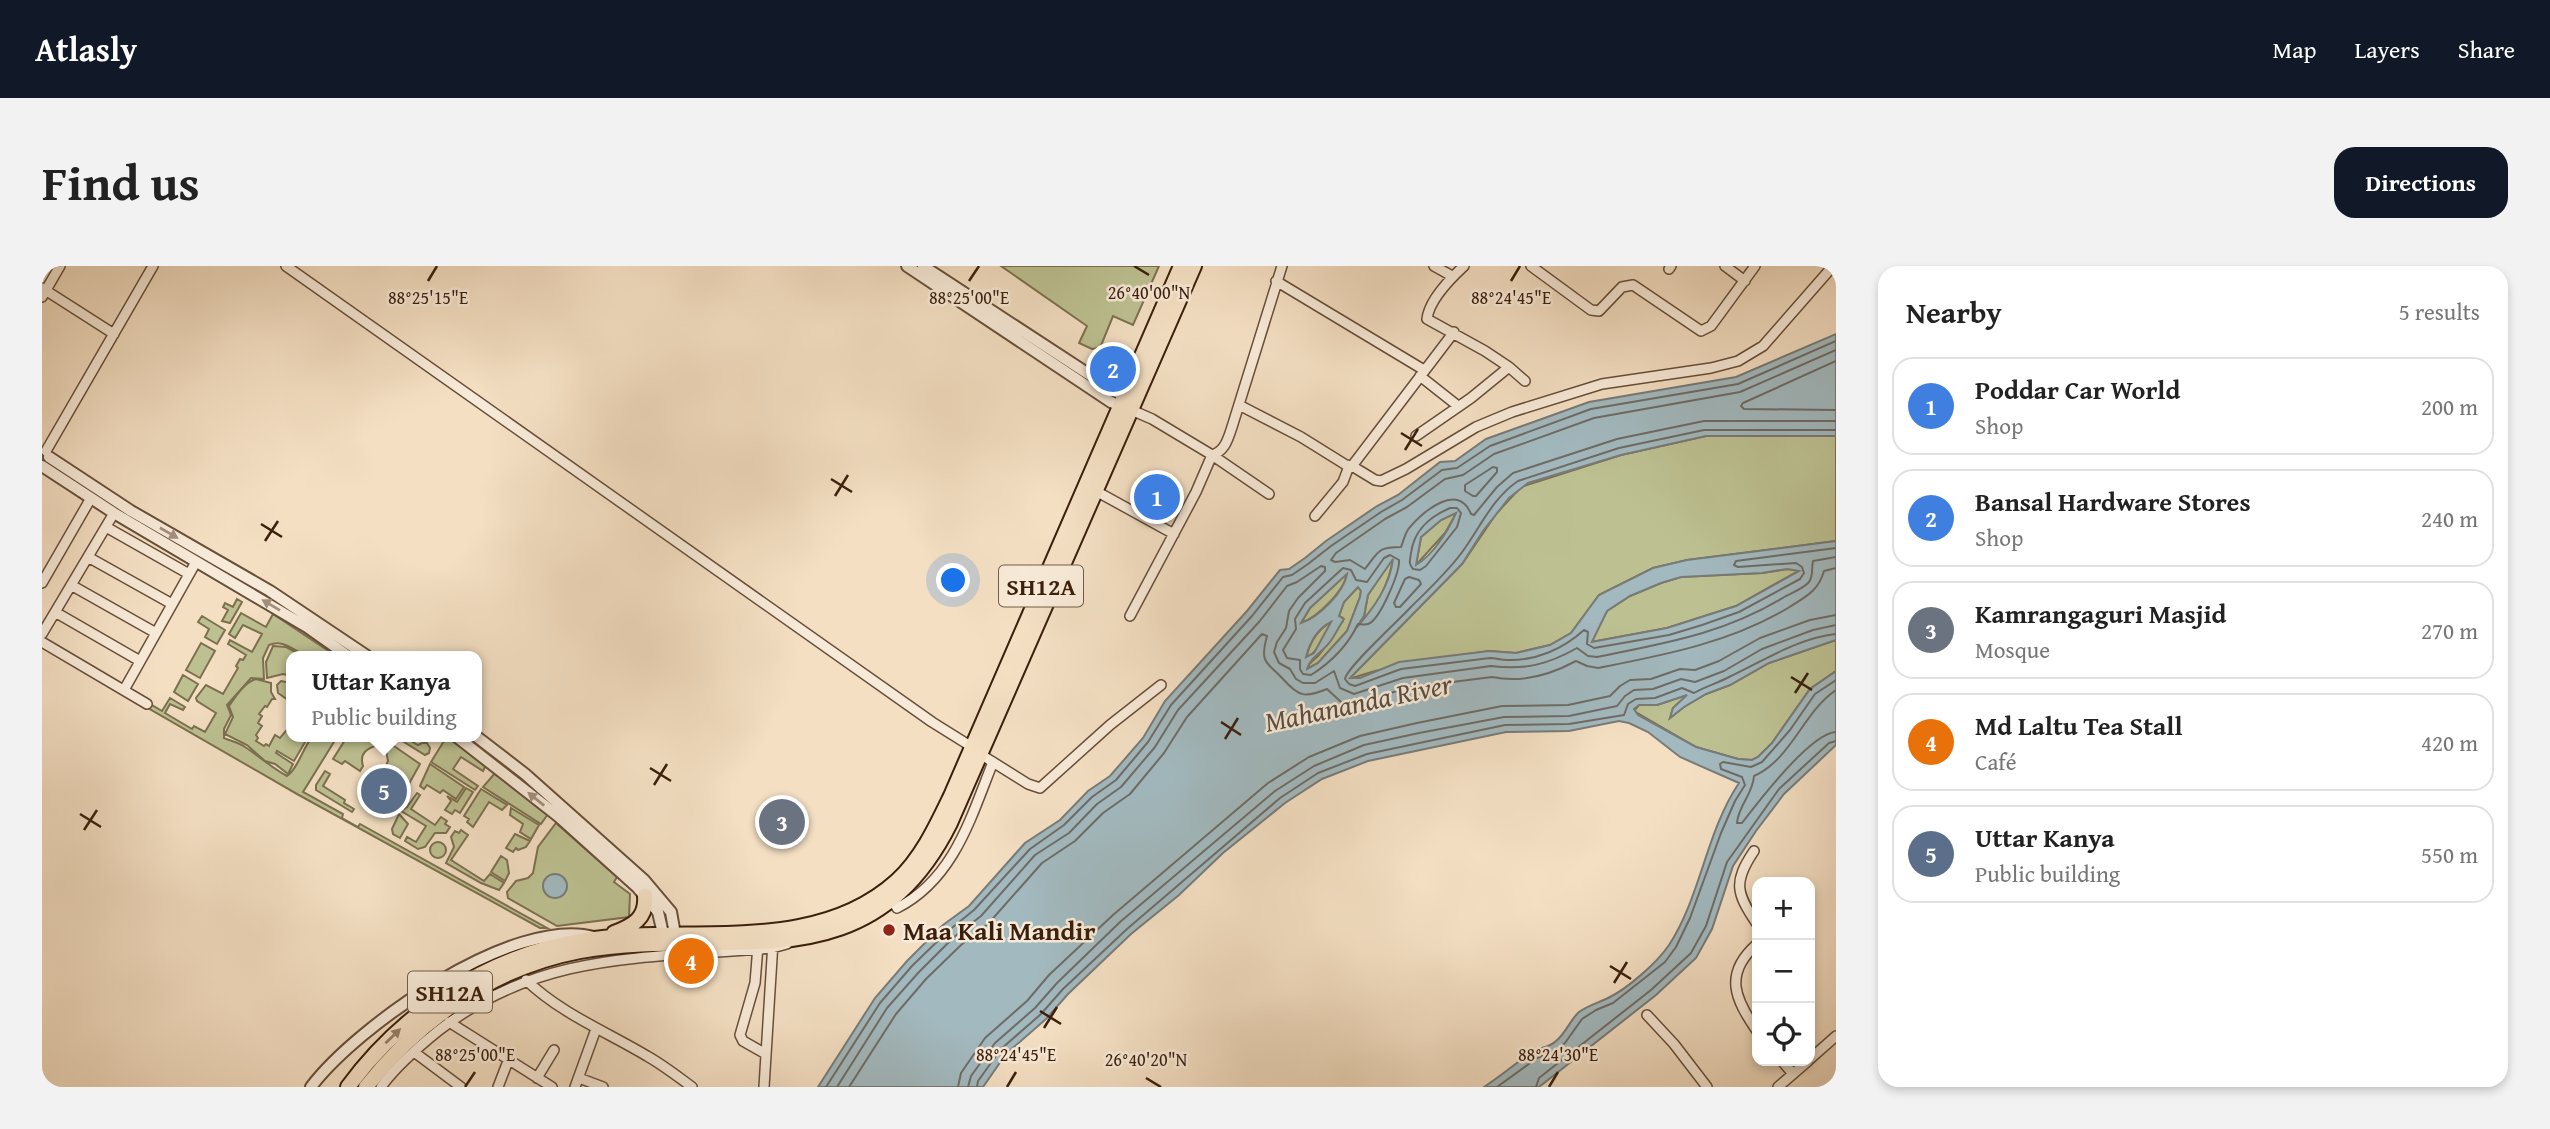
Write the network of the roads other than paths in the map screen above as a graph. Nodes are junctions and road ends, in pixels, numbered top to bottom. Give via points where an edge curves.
1 (60, 266) edge
2 (153, 266) edge
3 (286, 266) edge
4 (907, 266) edge
5 (923, 266) edge
6 (1181, 266) edge
7 (1194, 266) edge
8 (1282, 266) edge
9 (1434, 266) edge
10 (1464, 266) edge
11 (1531, 266) edge
12 (1725, 266) edge
13 (1755, 266) edge
14 (1833, 266) edge
15 (1544, 269) edge
16 (1452, 276) junction
17 (1276, 281) junction
18 (1745, 281) junction
19 (43, 292) edge
20 (1454, 332) junction
21 (114, 334) junction
22 (1509, 367) junction
23 (1422, 373) junction
24 (1525, 380) dead end
25 (1127, 402) junction
26 (1238, 405) junction
27 (1458, 406) junction
28 (1416, 436) dead end
29 (1212, 455) junction
30 (44, 458) edge
31 (1350, 466) junction
32 (1094, 489) junction
33 (1269, 494) dead end
34 (91, 498) junction
35 (114, 513) junction
36 (1315, 516) dead end
37 (106, 527) junction
38 (1174, 534) junction
39 (88, 557) junction
40 (196, 562) junction
41 (189, 574) junction
42 (42, 583) edge
43 (71, 585) junction
44 (172, 604) junction
45 (55, 612) junction
46 (1130, 616) dead end
47 (156, 633) junction
48 (42, 634) edge
49 (42, 642) edge
50 (341, 651) edge
51 (360, 651) edge
52 (140, 661) junction
53 (1161, 685) dead end
54 (124, 690) junction
55 (147, 704) dead end
56 (482, 741) edge
57 (464, 742) edge
58 (981, 755) junction
59 (560, 811) junction
60 (1754, 851) dead end
61 (635, 879) junction
62 (645, 896) junction
63 (887, 896) junction
64 (1752, 917) edge
65 (600, 938) junction
66 (671, 943) junction
67 (765, 945) junction
68 (1752, 949) edge
69 (526, 980) junction
70 (1647, 1015) dead end
71 (449, 1022) junction
72 (1752, 1024) edge
73 (596, 1029) junction
74 (1836, 1036) edge
75 (554, 1050) dead end
76 (414, 1052) junction
77 (766, 1054) junction
78 (1815, 1055) edge
79 (508, 1061) junction
80 (1786, 1066) edge
81 (1802, 1066) edge
82 (1793, 1074) junction
83 (537, 1078) junction
84 (577, 1083) edge
85 (311, 1087) edge
86 (348, 1087) edge
87 (366, 1087) edge
88 (381, 1087) edge
89 (461, 1087) edge
90 (498, 1087) edge
91 (552, 1087) edge
92 (603, 1087) edge
93 (690, 1087) edge
94 (764, 1087) edge
95 (1707, 1087) edge
96 (1778, 1087) edge

1 - 19 street
2 - 21 street
3 - 58 street
4 - 25 street via 1111,402
5 - 25 street
6 - 25 main road, SH12A
7 - 25 main road, SH12A
8 - 17 street
9 - 16 street
10 - 16 street
11 - 15 street
12 - 18 street
13 - 18 street
14 - 31 street via 1763,346 1738,361 1602,384 1512,412 1476,427 1381,481
15 - 18 street via 1595,312 1622,286 1633,285 1701,331 1711,326
16 - 20 street via 1427,316
17 - 23 street
17 - 26 street
19 - 21 street
20 - 22 street
20 - 23 street
21 - 30 street
22 - 24 street
22 - 27 street
23 - 27 street
23 - 31 street
25 - 29 street
25 - 32 main road, SH12A
25 - 58 main road, SH12A
26 - 29 street via 1224,448
26 - 31 street
27 - 28 street
29 - 33 street
29 - 38 street
30 - 34 street
30 -> 51 street via 270,591
31 - 36 street
32 - 38 street
32 - 58 main road, SH12A
34 - 35 street
34 - 42 street
35 - 37 street
35 - 40 street
37 - 39 street
37 - 41 street
38 - 46 street
39 - 43 street
39 - 44 street
40 - 41 street
50 -> 40 street
41 - 44 street
43 - 45 street
43 - 47 street
44 - 47 street
45 - 48 street
45 - 52 street
47 - 52 street
49 - 54 street
52 - 54 street
53 - 58 street via 1040,788
54 - 55 street
56 - 59 street
59 -> 57 street
58 - 63 main road, SH12A
58 - 63 main road, SH12A via 953,833 932,865
58 - 63 street via 964,835 943,870 897,908
59 - 61 street
60 - 64 street via 1739,883
61 - 62 street
61 - 66 street via 666,904 674,921
62 - 65 main road via 637,922
62 - 66 street via 658,912
63 - 66 main road, SH12A via 834,912
63 - 67 main road, SH12A via 856,922 819,935
65 - 66 main road, SH12A
65 - 85 street via 583,934 531,941 426,989 373,1024
86 -> 65 main road, SH12A via 394,1035 442,996 526,955
66 - 67 main road, SH12A
66 - 69 street
66 - 87 main road, SH12A via 581,951 506,975 423,1026
67 - 77 street
67 - 77 street via 740,1035
68 - 72 street via 1741,961 1736,983 1739,1004
69 - 71 street
69 - 73 street
70 - 95 street
71 - 76 street
71 - 79 street
73 - 84 street
73 - 93 street via 646,1055
74 - 78 street
75 - 83 street
76 - 88 street
76 - 89 street
77 - 94 street
79 - 83 street
79 - 90 street
80 - 82 street
81 - 82 street
82 - 96 street
83 - 91 street
84 - 92 street

